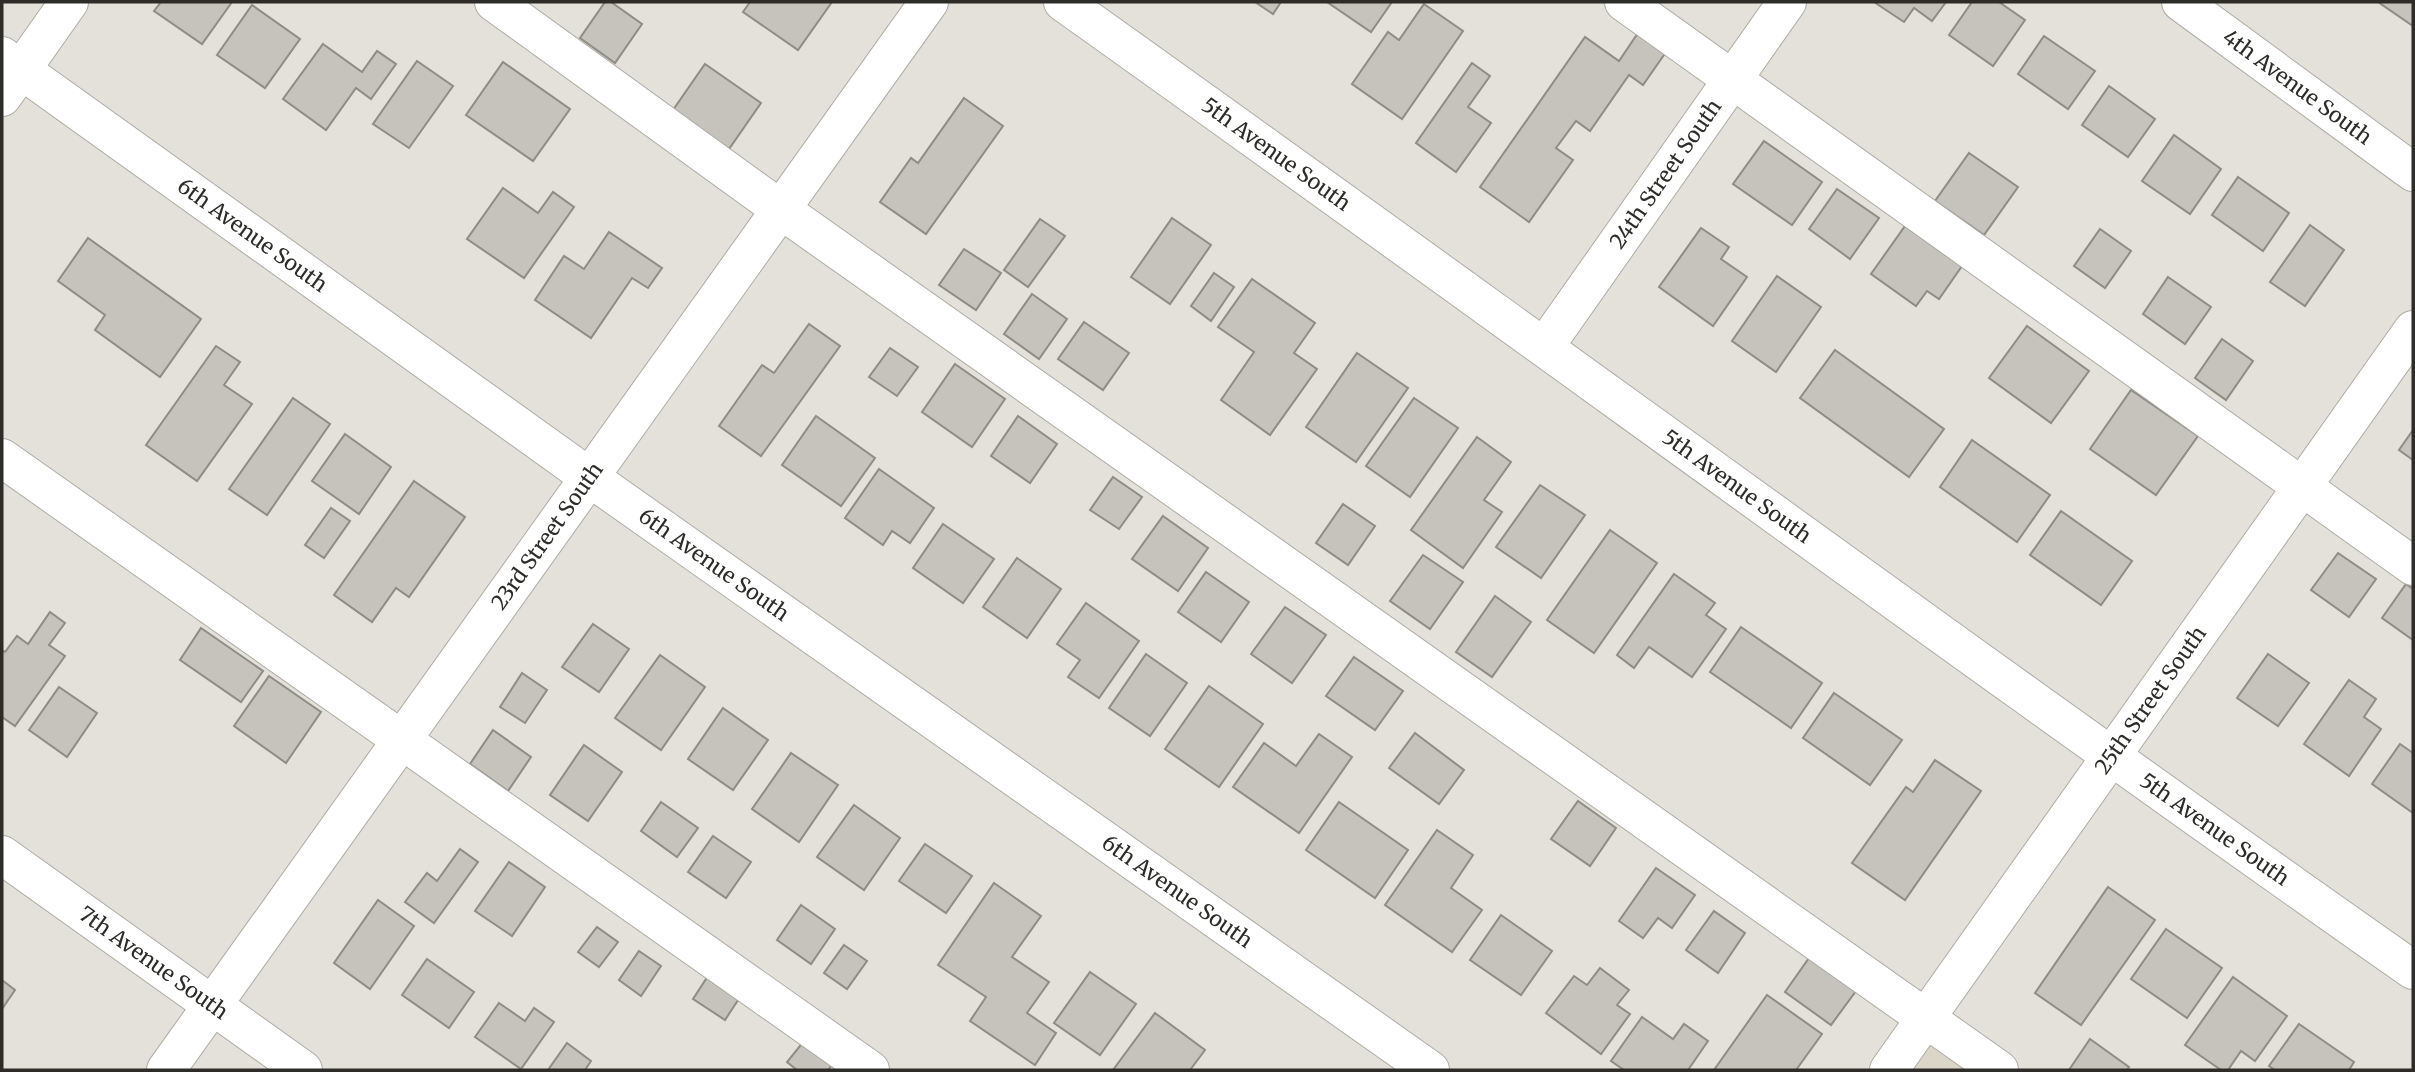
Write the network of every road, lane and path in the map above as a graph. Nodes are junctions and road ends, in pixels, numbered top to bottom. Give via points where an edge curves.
1 (69, 2) edge
2 (494, 2) edge
3 (929, 2) edge
4 (1063, 2) edge
5 (1623, 2) edge
6 (1787, 2) edge
7 (2181, 2) edge
8 (8, 74) edge
9 (1732, 80) junction
10 (2413, 172) edge
11 (780, 209) junction
12 (2413, 330) edge
13 (1545, 345) junction
14 (2, 458) edge
15 (589, 477) junction
16 (2302, 489) junction
17 (2413, 566) edge
18 (403, 741) junction
19 (2112, 759) junction
20 (2, 855) edge
21 (2413, 970) edge
22 (212, 1006) junction
23 (1926, 1018) junction
24 (166, 1070) edge
25 (303, 1070) edge
26 (870, 1070) edge
27 (1430, 1070) edge
28 (1889, 1070) edge
29 (1999, 1070) edge

1 - 8 street
2 - 11 street
3 - 11 street, 23rd Street South
4 - 13 street, 5th Avenue South
5 - 9 street
6 - 9 street, 24th Street South
7 - 10 street, 4th Avenue South
8 - 15 street, 6th Avenue South
9 - 13 street, 24th Street South
9 - 16 street
11 - 15 street, 23rd Street South
11 - 23 street
12 - 16 street, 25th Street South
13 - 19 street, 5th Avenue South
14 - 18 street
15 - 18 street, 23rd Street South
15 - 27 street, 6th Avenue South
16 - 17 street
16 - 19 street, 25th Street South
18 - 22 street, 23rd Street South
18 - 26 street
19 - 21 street, 5th Avenue South
19 - 23 street, 25th Street South
20 - 22 street, 7th Avenue South
22 - 24 street, 23rd Street South
22 - 25 street, 7th Avenue South
23 - 28 street, 25th Street South
23 - 29 street

